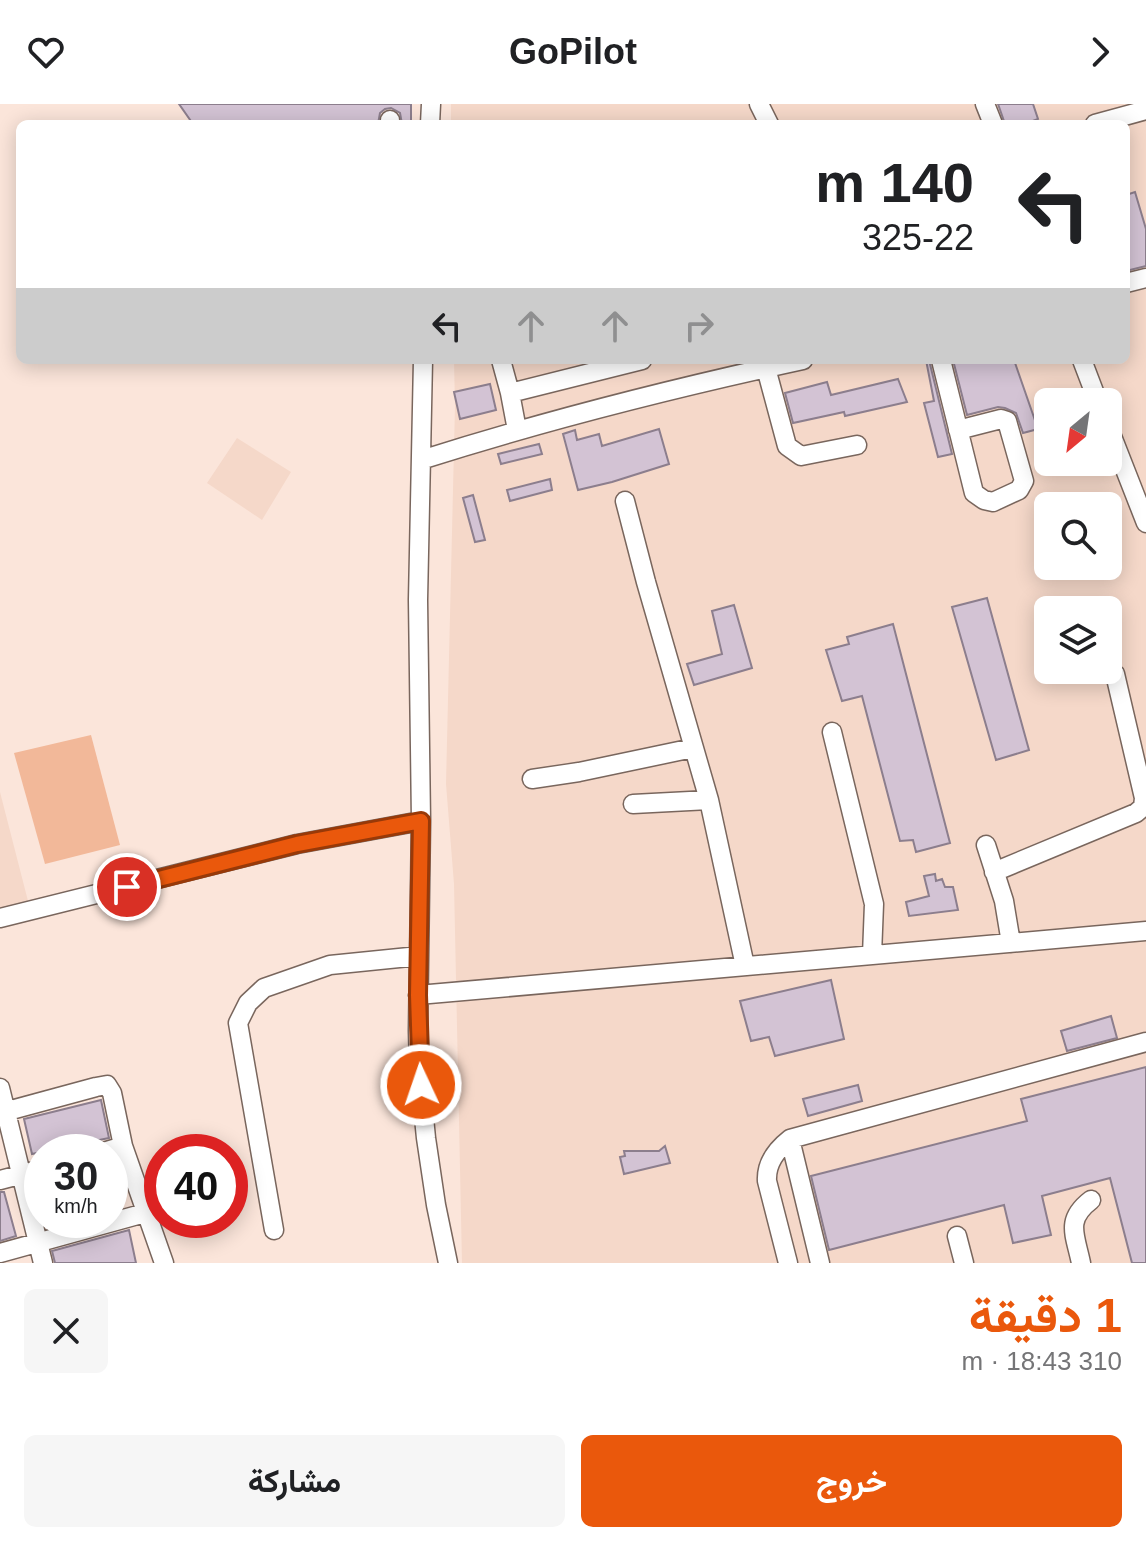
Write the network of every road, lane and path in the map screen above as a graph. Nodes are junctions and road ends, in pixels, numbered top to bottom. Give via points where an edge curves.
1 (1115, 110) edge
2 (1146, 110) edge
3 (423, 364) edge
4 (502, 364) edge
5 (626, 364) edge
6 (784, 364) edge
7 (942, 364) edge
8 (1084, 364) edge
9 (766, 368) junction
10 (1093, 388) edge
11 (510, 393) junction
12 (517, 430) junction
13 (958, 430) junction
14 (857, 445) dead end
15 (1122, 456) edge
16 (421, 460) junction
17 (1142, 500) edge
18 (625, 501) dead end
19 (1146, 523) edge
20 (1117, 684) edge
21 (832, 732) dead end
22 (693, 748) junction
23 (532, 779) dead end
24 (709, 800) junction
25 (633, 804) dead end
26 (421, 821) junction
27 (986, 845) dead end
28 (994, 872) junction
29 (0, 918) edge
30 (1146, 931) edge
31 (1011, 943) junction
32 (872, 955) junction
33 (419, 956) junction
34 (745, 966) junction
35 (418, 995) junction
36 (1146, 1042) edge
37 (0, 1088) edge
38 (4, 1112) edge
39 (121, 1134) edge
40 (790, 1139) junction
41 (128, 1161) edge
42 (22, 1174) junction
43 (0, 1180) edge
44 (1091, 1200) dead end
45 (144, 1210) edge
46 (144, 1213) edge
47 (274, 1230) dead end
48 (957, 1236) dead end
49 (154, 1238) edge
50 (39, 1243) junction
51 (0, 1253) edge
52 (43, 1263) edge
53 (164, 1263) edge
54 (448, 1263) edge
55 (788, 1263) edge
56 (820, 1263) edge
57 (964, 1263) edge
58 (1081, 1263) edge

1 - 2 street
3 - 16 street
4 - 11 street
5 - 11 street
6 - 9 street
7 - 13 street
8 - 10 street
9 - 12 street
9 - 14 street via 787,446 801,456
11 - 12 street
12 - 16 street
13 - 13 street via 974,493 993,502 1019,490 1024,481 1007,421
15 - 17 street
16 - 26 street
17 - 19 street
18 - 22 street
20 - 28 street via 1143,807
21 - 32 street via 874,904
22 - 23 street
22 - 24 street
24 - 25 street
24 - 34 street
26 - 29 street via 297,844
26 - 33 street
27 - 28 street
28 - 31 street
30 - 31 street
31 - 32 street
32 - 34 street
33 - 35 street
33 - 47 street via 330,965 264,988 248,1003 238,1023
34 - 35 street
35 - 54 street via 422,1102
36 - 40 street
37 - 38 street
38 - 39 street via 107,1085
38 - 42 street
40 - 55 street via 767,1171
40 - 56 street
41 - 45 street
42 - 43 street
42 - 50 street
44 - 58 street via 1074,1220
46 - 50 street
48 - 57 street
49 - 53 street
50 - 51 street
50 - 52 street

